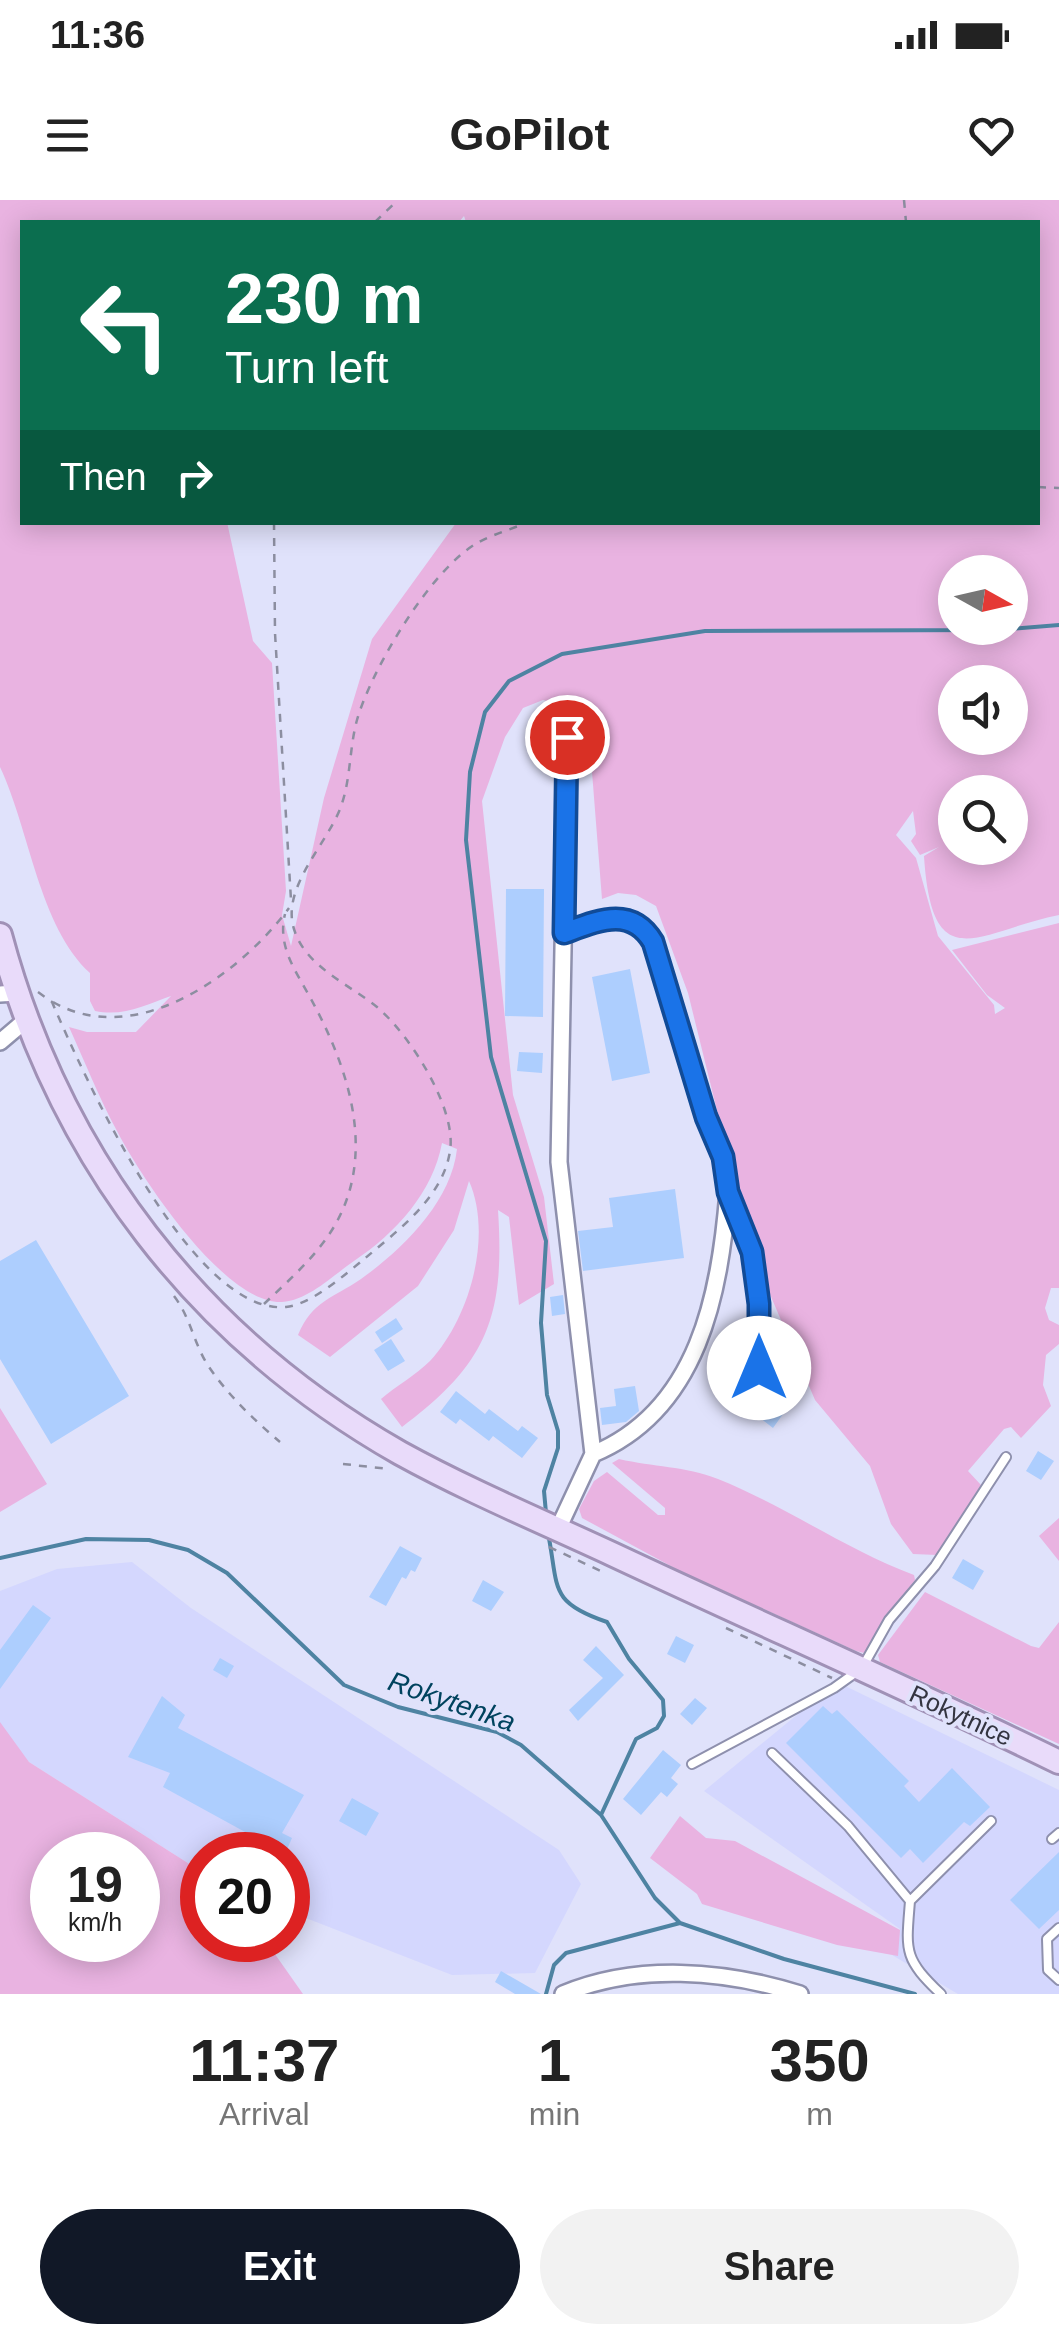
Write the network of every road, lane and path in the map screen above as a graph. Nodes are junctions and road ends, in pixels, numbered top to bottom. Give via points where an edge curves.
1 (398, 200) edge
2 (378, 220) edge
3 (274, 525) edge
4 (521, 525) edge
5 (567, 737) dead end
6 (291, 906) junction
7 (286, 913) junction
8 (564, 933) junction
9 (0, 934) edge
10 (8, 994) edge
11 (52, 1002) junction
12 (26, 1020) junction
13 (0, 1042) edge
14 (728, 1192) junction
15 (264, 1304) junction
16 (759, 1368) dead end
17 (594, 1454) junction
18 (1006, 1457) dead end
19 (551, 1535) junction
20 (862, 1668) junction
21 (772, 1754) dead end
22 (1059, 1762) edge
23 (692, 1764) dead end
24 (992, 1821) dead end
25 (910, 1901) junction
26 (1059, 1928) edge
27 (1059, 1980) edge
28 (563, 1994) edge
29 (800, 1994) edge
30 (941, 1994) edge

1 - 2 path
3 - 6 path
4 - 6 path via 476,544 425,594 386,653 356,722 342,805
5 - 8 street
6 - 7 path
6 - 15 path via 299,943 378,1007 410,1044 448,1122 451,1147 428,1200 377,1248 302,1301
7 - 11 path via 215,979 152,1010 98,1018
7 - 15 path via 287,954 341,1065 356,1147 334,1225
8 - 14 lane via 616,918 646,930 723,1157
8 - 17 street via 559,1162
9 - 10 main road, Rokytnice
10 - 11 path via 39,992
10 - 12 main road, Rokytnice
11 - 15 path via 93,1096 146,1188 190,1247 243,1295
12 - 13 street
12 - 19 main road, Rokytnice via 75,1130 115,1197 213,1314 272,1367 351,1423
14 - 16 lane via 755,1266
14 - 17 street via 718,1282 685,1370 630,1438
17 - 19 street
18 - 20 lane
19 - 20 main road, Rokytnice
20 - 22 main road, Rokytnice
20 - 23 lane
21 - 25 lane via 848,1826
24 - 25 lane
25 - 30 lane via 906,1953
26 - 27 lane via 1047,1940 1048,1970
28 - 29 street via 607,1977 651,1973 722,1977

